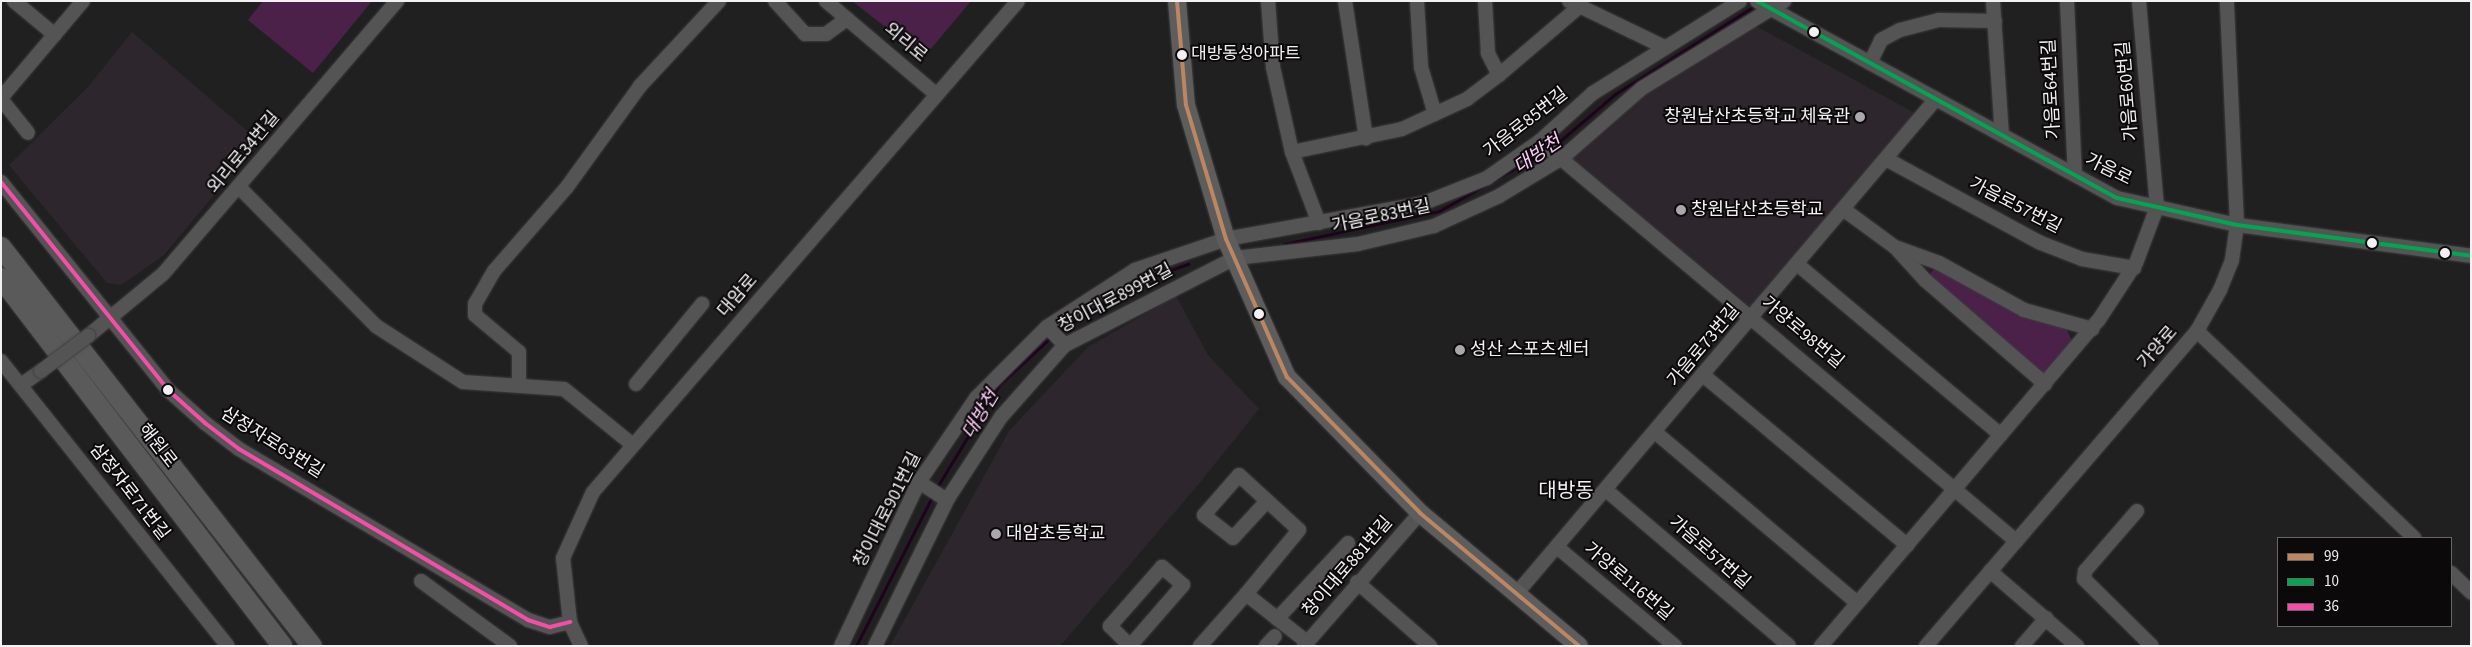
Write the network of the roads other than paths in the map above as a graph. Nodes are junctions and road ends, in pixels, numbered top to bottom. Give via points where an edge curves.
1 (14, 1) edge
2 (83, 1) edge
3 (397, 1) edge
4 (719, 1) edge
5 (775, 1) edge
6 (826, 1) edge
7 (1018, 1) edge
8 (1177, 1) edge
9 (1268, 1) edge
10 (1345, 1) edge
11 (1416, 1) edge
12 (1485, 1) edge
13 (1740, 1) edge
14 (1784, 1) edge
15 (1993, 1) edge
16 (2067, 1) edge
17 (2139, 1) edge
18 (2227, 1) edge
19 (1574, 4) edge
20 (1765, 6) edge
21 (847, 19) junction
22 (1995, 21) junction
23 (55, 35) junction
24 (1664, 47) junction
25 (1870, 63) junction
26 (1499, 75) junction
27 (937, 95) junction
28 (1, 98) edge
29 (1936, 99) junction
30 (1435, 114) junction
31 (28, 133) dead end
32 (2002, 135) junction
33 (1366, 138) junction
34 (1540, 141) junction
35 (1292, 152) junction
36 (1562, 158) junction
37 (1886, 159) junction
38 (2075, 175) junction
39 (1, 182) edge
40 (239, 187) junction
41 (2157, 207) junction
42 (1843, 209) junction
43 (1319, 223) junction
44 (2237, 225) junction
45 (1226, 239) junction
46 (1, 247) edge
47 (1895, 247) junction
48 (2471, 256) edge
49 (1235, 258) junction
50 (1797, 264) junction
51 (2134, 268) junction
52 (1, 278) edge
53 (702, 304) dead end
54 (1753, 316) junction
55 (110, 319) junction
56 (1047, 327) junction
57 (2092, 329) junction
58 (2197, 331) junction
59 (1065, 346) junction
60 (1, 360) edge
61 (1703, 375) junction
62 (520, 383) junction
63 (636, 384) dead end
64 (2045, 384) junction
65 (21, 385) junction
66 (1655, 432) junction
67 (2001, 435) junction
68 (633, 445) junction
69 (919, 482) junction
70 (1955, 488) junction
71 (1606, 490) junction
72 (948, 500) junction
73 (1267, 501) junction
74 (2137, 511) dead end
75 (1420, 513) junction
76 (2413, 537) edge
77 (2016, 540) junction
78 (1348, 542) dead end
79 (1906, 545) junction
80 (1557, 547) junction
81 (1990, 571) junction
82 (2452, 574) edge
83 (421, 580) dead end
84 (1358, 582) junction
85 (2471, 592) edge
86 (1517, 593) junction
87 (1246, 594) junction
88 (1858, 603) junction
89 (2046, 618) junction
90 (1277, 619) junction
91 (570, 622) junction
92 (297, 625) junction
93 (279, 643) edge
94 (1305, 644) edge
95 (1429, 645) edge
96 (228, 646) edge
97 (312, 646) edge
98 (317, 646) edge
99 (510, 646) edge
100 (581, 646) edge
101 (841, 646) edge
102 (875, 646) edge
103 (1130, 646) edge
104 (1200, 646) edge
105 (1579, 646) edge
106 (1675, 646) edge
107 (1789, 646) edge
108 (1820, 646) edge
109 (1926, 646) edge
110 (2022, 646) edge
111 (2078, 646) edge
112 (2152, 646) edge

1 - 23 street
2 - 23 street
3 - 40 street, 외리로34번길
4 - 62 street via 640,86 567,187 494,271 475,304 475,316 519,352
5 - 21 street via 805,34 826,34
6 - 21 street, 외리로
7 - 27 street, 대암로
8 - 45 main road via 1186,105
9 - 35 street via 1273,67
10 - 33 street
11 - 30 street via 1421,67
12 - 26 street via 1488,53
13 - 24 street, 가음로85번길
14 - 20 street, 가음로83번길
15 - 22 street
16 - 38 street, 가음로64번길
17 - 41 street, 가음로60번길
18 - 44 street, 가양로
19 - 24 street
19 - 26 street
20 - 25 street, 가음로
20 - 36 street, 가음로83번길 via 1642,88
21 - 27 street, 외리로
22 - 25 street via 1939,20 1900,30 1881,40
22 - 32 street
23 - 28 street
24 - 34 street, 가음로85번길 via 1593,93
25 - 29 street, 가음로
26 - 30 street via 1467,98
27 - 68 street, 대암로
28 - 31 street
29 - 32 street, 가음로
29 - 37 street, 가음로73번길
30 - 33 street
32 - 38 street, 가음로
33 - 35 street
34 - 36 street, 가양로98번길
34 - 43 street, 가음로85번길 via 1487,178 1424,203
35 - 43 street
36 - 49 street, 가음로83번길 via 1499,196 1434,226 1358,244
36 - 54 street, 가양로98번길
37 - 42 street, 가음로73번길
37 - 51 street, 가음로57번길 via 2041,243 2082,259
38 - 41 street, 가음로 via 2117,198
39 - 55 street, 삼정자로63번길
40 - 55 street, 외리로34번길 via 164,274
40 - 62 street via 376,326 463,382
41 - 44 street, 가음로
41 - 51 street
42 - 47 street
42 - 50 street, 가음로73번길
43 - 45 street, 가음로85번길
44 - 48 street, 가음로
44 - 58 street, 가양로 via 2232,260
45 - 49 main road
45 - 56 street, 창이대로901번길 via 1134,270
46 - 92 highway, 해원로
47 - 57 street via 1939,263 2024,310
47 - 64 street via 1925,280
49 - 59 street, 창이대로899번길
49 - 75 main road via 1287,377
50 - 54 street, 가음로73번길
50 - 67 street
51 - 57 street
52 - 93 highway, 해원로
53 - 63 street
54 - 61 street, 가음로73번길
54 - 70 street, 가양로98번길
55 - 65 street, 외리로34번길, bridge
55 - 91 street, 삼정자로63번길 via 168,390 239,449 528,620 550,627
56 - 59 street
56 - 69 street, 창이대로901번길 via 976,398
57 - 64 street
58 - 76 street
58 - 77 street, 가양로
59 - 72 street, 창이대로899번길 via 1001,417
60 - 65 street, 삼정자로71번길
61 - 66 street, 가음로73번길
61 - 79 street
62 - 68 street via 564,389
64 - 67 street
65 - 96 street, 삼정자로71번길
66 - 71 street, 가음로73번길
66 - 88 street
67 - 70 street
68 - 91 street, 대암로 via 593,492 573,528 563,558
69 - 72 street
69 - 101 street, 창이대로901번길
70 - 77 street, 가양로98번길
70 - 79 street
71 - 80 street, 가음로73번길
71 - 107 street, 가음로57번길
72 - 102 street, 창이대로899번길
73 - 73 street via 1239,475 1204,515 1232,538
73 - 87 street via 1299,530
74 - 112 street via 2085,570 2084,579
75 - 84 street, 창이대로881번길
75 - 86 main road
77 - 81 street, 가양로
78 - 90 street
79 - 88 street
80 - 86 street, 가음로73번길
80 - 106 street, 가양로116번길
81 - 89 street
81 - 109 street, 가양로
82 - 85 street
83 - 99 street
84 - 94 street, 창이대로881번길
84 - 95 street
86 - 105 main road
87 - 90 street
87 - 104 street
88 - 108 street
89 - 110 street
89 - 111 street
90 - 94 street
91 - 100 street, 대암로
92 - 97 highway, 해원로
92 - 98 highway
103 - 103 street via 1110,626 1162,567 1183,585

